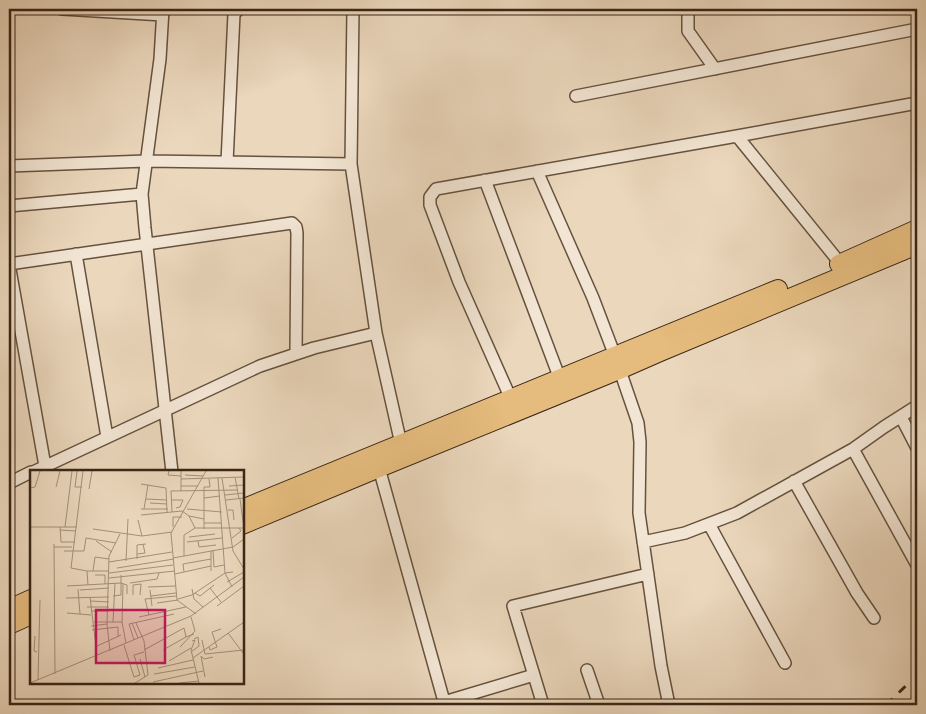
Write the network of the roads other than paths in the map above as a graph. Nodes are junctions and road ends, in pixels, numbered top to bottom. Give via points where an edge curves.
1 (62, 9) edge
2 (239, 9) edge
3 (353, 9) edge
4 (688, 9) edge
5 (163, 12) edge
6 (917, 29) edge
7 (715, 69) junction
8 (576, 96) dead end
9 (917, 103) edge
10 (738, 136) junction
11 (146, 160) junction
12 (227, 162) junction
13 (352, 164) junction
14 (9, 166) edge
15 (537, 171) junction
16 (485, 180) junction
17 (142, 194) junction
18 (9, 206) edge
19 (917, 229) edge
20 (147, 244) junction
21 (917, 244) edge
22 (76, 254) junction
23 (840, 263) junction
24 (376, 333) junction
25 (296, 354) junction
26 (617, 363) junction
27 (560, 379) junction
28 (511, 399) junction
29 (917, 406) edge
30 (165, 411) junction
31 (900, 417) junction
32 (108, 437) junction
33 (401, 444) junction
34 (917, 448) edge
35 (853, 449) junction
36 (45, 466) junction
37 (379, 468) junction
38 (36, 470) edge
39 (172, 470) edge
40 (30, 473) edge
41 (794, 481) junction
42 (9, 483) edge
43 (244, 509) edge
44 (244, 524) edge
45 (709, 524) junction
46 (917, 541) edge
47 (643, 542) junction
48 (907, 547) junction
49 (917, 566) edge
50 (648, 574) junction
51 (30, 600) edge
52 (9, 610) edge
53 (30, 615) edge
54 (874, 618) dead end
55 (785, 662) dead end
56 (588, 670) dead end
57 (534, 675) junction
58 (444, 704) edge
59 (543, 705) edge
60 (599, 705) edge
61 (669, 705) edge

1 - 5 street
2 - 12 street via 234,14
3 - 13 street
4 - 7 street via 688,32
5 - 11 street
6 - 7 street
7 - 8 street
9 - 10 street
10 - 15 street
10 - 23 street
11 - 12 street
11 - 14 street
11 - 17 street
12 - 13 street
13 - 24 street
15 - 16 street
15 - 26 street via 593,298
16 - 27 street
16 - 28 street via 436,189 430,197 430,205 459,282
17 - 18 street
17 - 20 street
19 - 23 main road
20 - 22 street
20 - 25 street via 292,223 297,233
20 - 30 street
21 - 26 main road via 687,340
22 - 32 street
22 - 36 street via 9,264
23 - 26 main road
24 - 25 street
24 - 33 street
25 - 30 street via 260,366
26 - 27 main road
26 - 37 main road
26 - 47 street via 638,423 639,513
27 - 28 main road
28 - 33 main road
29 - 31 street
30 - 32 street
30 - 39 street
31 - 34 street
31 - 35 street
32 - 36 street
33 - 43 main road
35 - 41 street
35 - 48 street
36 - 38 street
37 - 44 main road
37 - 58 street
40 - 42 street
41 - 45 street via 737,513
41 - 54 street
45 - 47 street
45 - 55 street
46 - 48 street
47 - 50 street
48 - 49 street
50 - 57 street via 513,606
50 - 61 street
51 - 52 main road
52 - 53 main road
56 - 60 street
57 - 58 street
57 - 59 street

